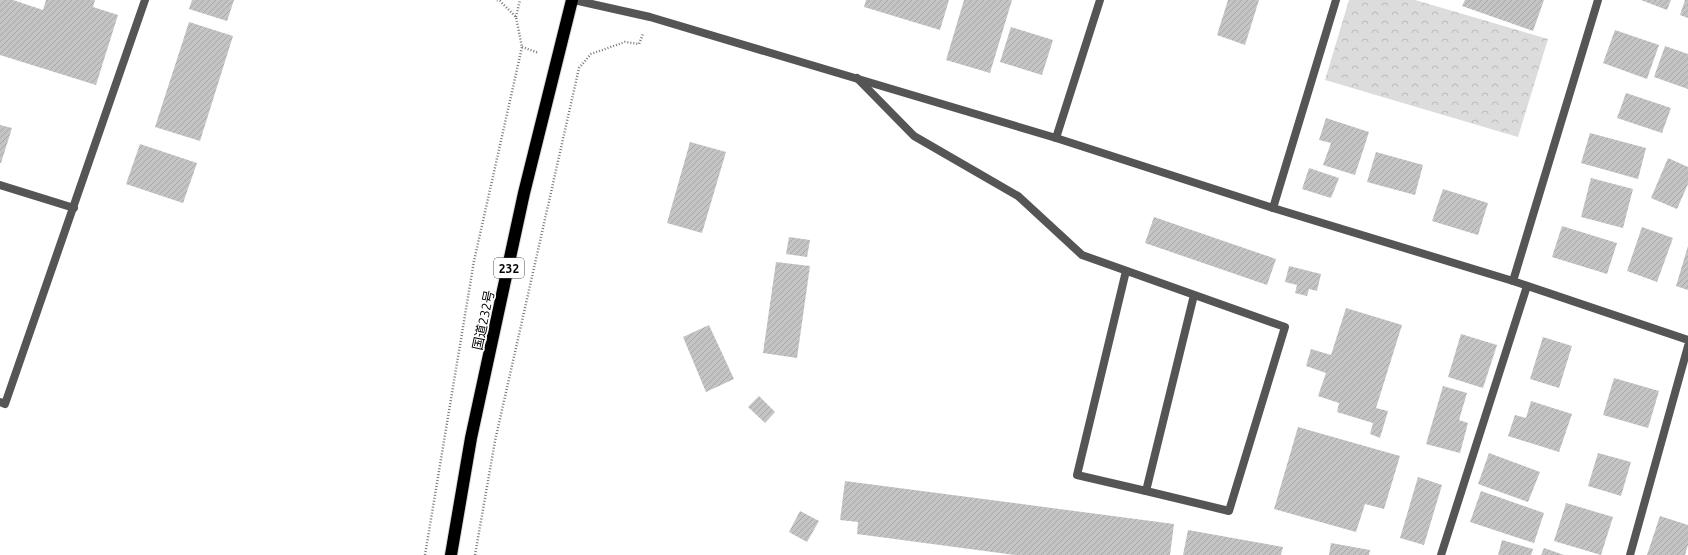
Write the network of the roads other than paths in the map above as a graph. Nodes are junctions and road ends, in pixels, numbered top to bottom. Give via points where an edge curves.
1 (145, 0) edge
2 (573, 0) edge
3 (1100, 0) edge
4 (1336, 0) edge
5 (1598, 0) edge
6 (857, 78) junction
7 (1056, 138) junction
8 (0, 185) edge
9 (74, 208) junction
10 (1273, 208) junction
11 (1126, 271) junction
12 (1513, 281) junction
13 (1527, 286) junction
14 (1194, 295) junction
15 (1688, 340) edge
16 (1688, 346) edge
17 (0, 402) edge
18 (1146, 491) junction
19 (451, 555) edge
20 (1441, 555) edge
21 (1630, 555) edge

1 - 9 street
2 - 6 street via 650,17
2 - 19 highway, 国道232号 / 232 via 524,193 472,438
3 - 7 street
4 - 10 street
5 - 12 street
6 - 7 street
6 - 11 street via 914,136 1018,196 1082,255
7 - 10 street
8 - 9 street
9 - 17 street via 5,404
10 - 12 street
11 - 14 street
11 - 18 street via 1077,475
12 - 13 street
13 - 15 street
13 - 20 street
14 - 18 street
14 - 18 street via 1285,327 1229,511
16 - 21 street

